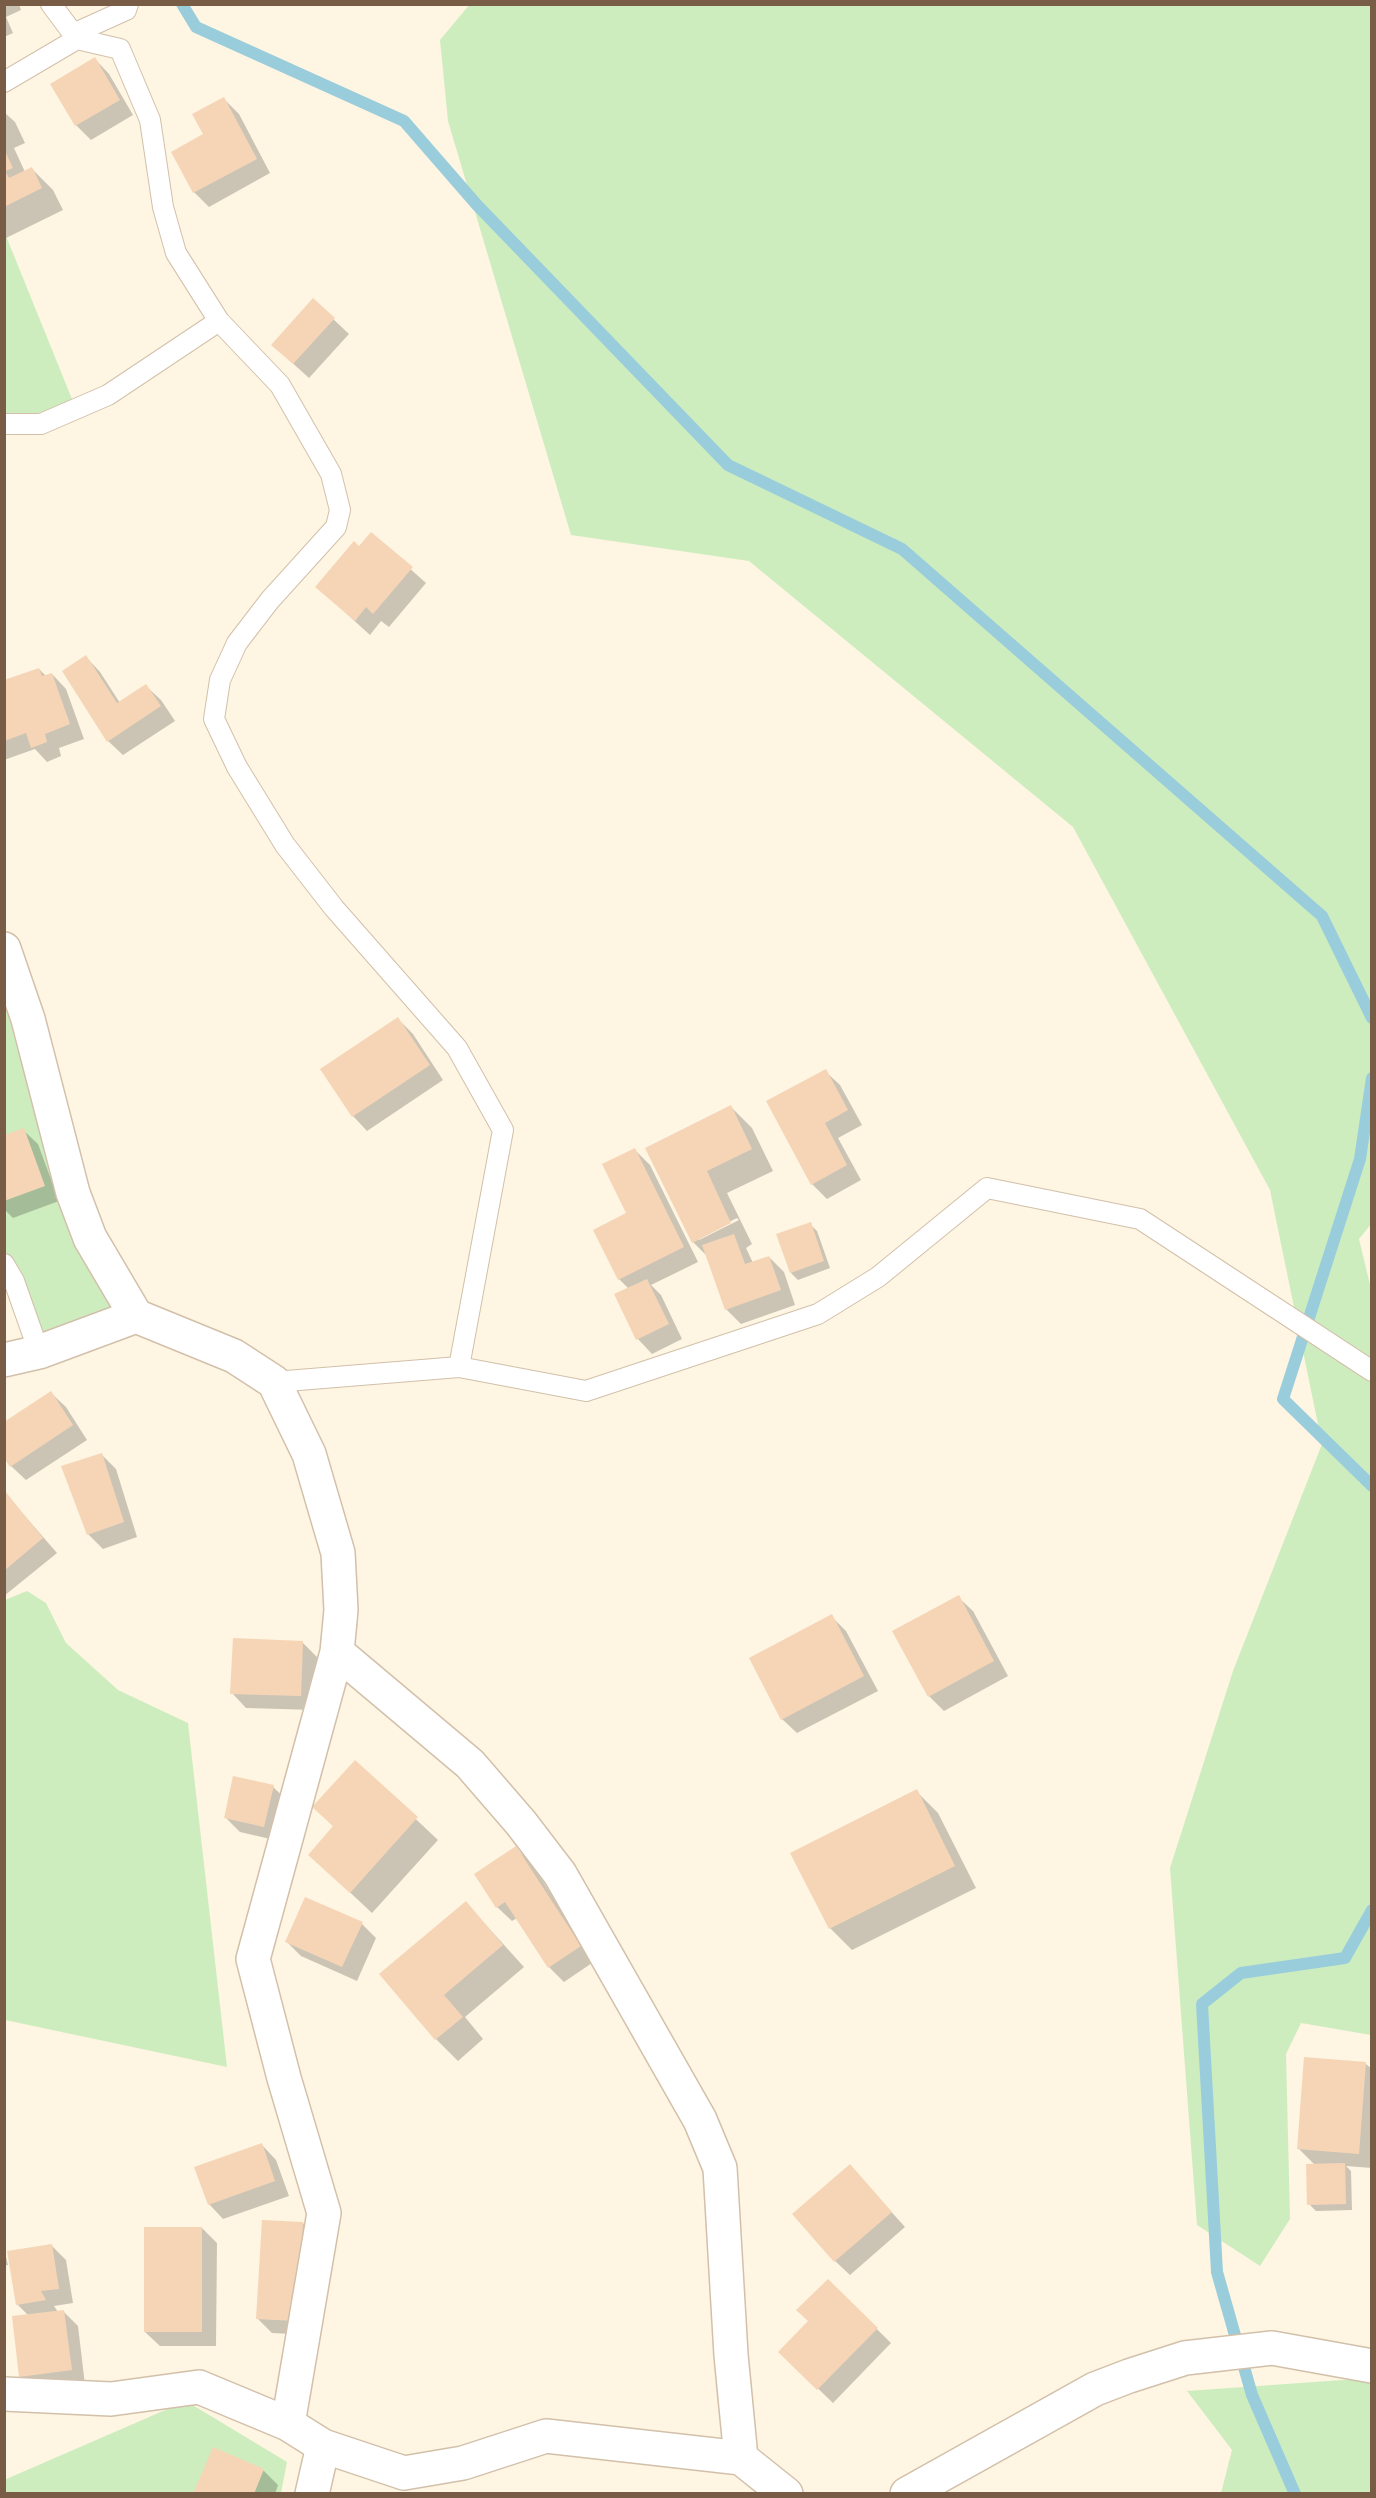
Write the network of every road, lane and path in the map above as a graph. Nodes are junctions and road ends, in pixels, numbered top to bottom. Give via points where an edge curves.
1 (51, 4) edge
2 (128, 4) edge
3 (75, 36) junction
4 (4, 82) edge
5 (219, 321) junction
6 (4, 424) edge
7 (4, 949) edge
8 (4, 1264) edge
9 (135, 1317) junction
10 (39, 1352) junction
11 (4, 1360) edge
12 (459, 1367) junction
13 (1371, 1371) edge
14 (274, 1382) junction
15 (337, 1652) junction
16 (1371, 2366) edge
17 (4, 2394) edge
18 (288, 2424) junction
19 (323, 2446) junction
20 (741, 2458) junction
21 (312, 2493) edge
22 (786, 2493) edge
23 (907, 2493) edge

1 - 3 lane
2 - 3 lane via 126,10
3 - 4 lane
3 - 5 lane via 120,49 150,120 163,207 176,253
5 - 6 lane via 108,395 41,424
5 - 12 lane via 280,385 331,474 340,510 336,527 237,643 220,680 214,719 237,767 285,845 334,908 457,1048 503,1130
7 - 9 street via 28,1019 73,1193 90,1238
8 - 10 lane via 14,1281
9 - 10 street
9 - 14 street via 234,1356
10 - 11 street
12 - 13 lane via 586,1391 818,1314 878,1277 987,1188 1140,1219
12 - 14 lane
14 - 15 street via 309,1454 338,1553 341,1610
15 - 18 street via 253,1959 324,2213
15 - 20 street via 470,1764 521,1823 560,1874 700,2121 720,2168
16 - 23 street via 1272,2348 1185,2358 1095,2390
17 - 18 street via 111,2399 199,2387
18 - 19 street
19 - 20 street via 404,2473 463,2463 546,2436
19 - 21 street
20 - 22 street

